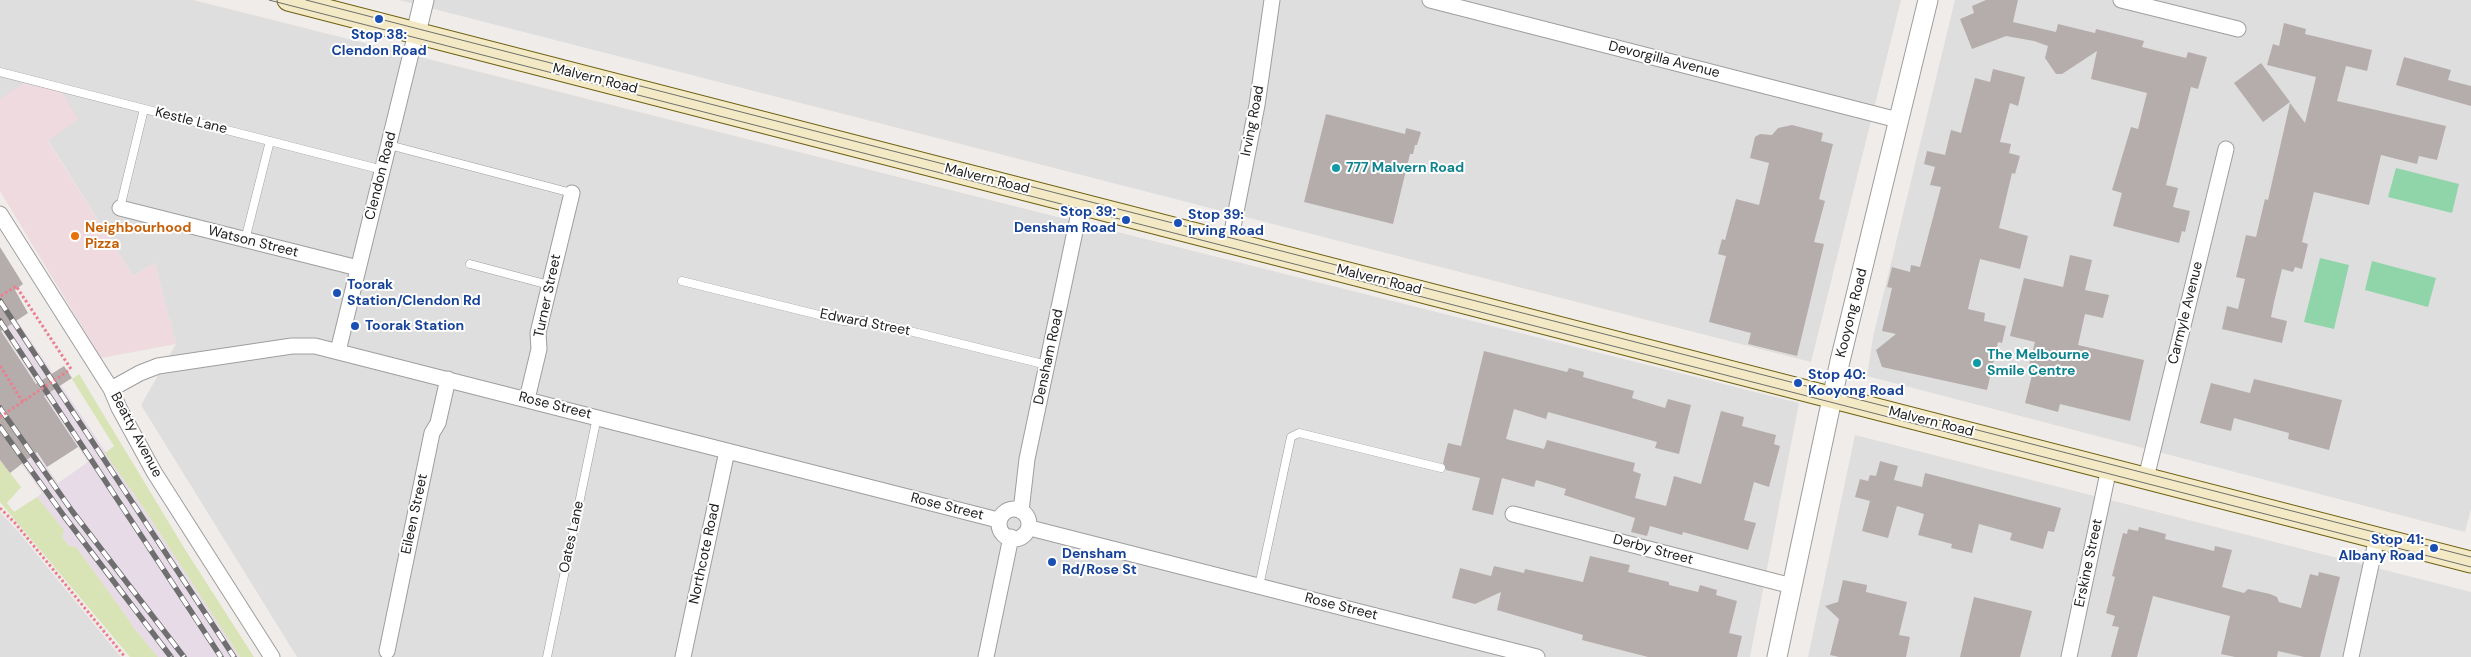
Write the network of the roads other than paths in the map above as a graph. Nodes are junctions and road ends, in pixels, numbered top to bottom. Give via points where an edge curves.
1 (288, 0) edge
2 (424, 0) edge
3 (1272, 0) edge
4 (1430, 0) edge
5 (1928, 0) edge
6 (2121, 0) edge
7 (2238, 29) dead end
8 (416, 33) junction
9 (0, 72) edge
10 (144, 109) junction
11 (1898, 120) junction
12 (270, 141) junction
13 (389, 145) junction
14 (2226, 149) dead end
15 (383, 170) junction
16 (572, 193) joint
17 (1081, 203) junction
18 (120, 208) joint
19 (0, 214) edge
20 (245, 240) junction
21 (1230, 242) junction
22 (470, 264) dead end
23 (358, 268) junction
24 (682, 281) dead end
25 (549, 285) junction
26 (338, 351) junction
27 (1047, 365) junction
28 (448, 379) junction
29 (111, 389) junction
30 (1832, 397) junction
31 (528, 399) junction
32 (597, 417) junction
33 (727, 451) junction
34 (1441, 468) dead end
35 (2109, 468) junction
36 (2146, 478) junction
37 (1021, 511) junction
38 (1513, 514) dead end
39 (998, 520) junction
40 (1030, 528) junction
41 (1011, 537) junction
42 (2377, 537) junction
43 (2471, 560) edge
44 (1259, 586) junction
45 (1792, 586) junction
46 (387, 651) dead end
47 (272, 657) edge
48 (547, 657) edge
49 (683, 657) edge
50 (986, 657) edge
51 (1537, 657) edge
52 (1778, 657) edge
53 (2069, 657) edge
54 (2352, 657) edge

1 - 8 main road, Malvern Road
2 - 8 street, Clendon Road
3 - 21 street, Irving Road via 1257,105
4 - 11 street, Devorgilla Avenue
5 - 11 street, Kooyong Road
6 - 7 street
8 - 13 street, Clendon Road
8 - 17 main road, Malvern Road
9 - 10 lane, Kestle Lane
10 - 12 lane, Kestle Lane
10 - 18 lane
11 - 30 street, Kooyong Road
12 - 15 lane, Kestle Lane
12 - 20 lane
13 - 15 street, Clendon Road
13 - 16 lane
14 - 36 street, Carmyle Avenue
15 - 23 street, Clendon Road
16 - 25 street, Turner Street
17 - 21 main road, Malvern Road
17 - 27 street, Densham Road
18 - 20 street, Watson Street
19 - 29 street, Beatty Avenue
20 - 23 street, Watson Street
21 - 30 main road, Malvern Road
22 - 25 lane
23 - 26 street, Clendon Road
24 - 27 lane, Edward Street via 843,320 869,321
25 - 31 street, Turner Street
26 - 28 street, Rose Street
26 - 29 street, Rose Street via 304,345 169,364 140,372
27 - 37 street, Densham Road via 1027,459
28 - 31 street, Rose Street
28 - 46 street, Eileen Street via 438,423 432,433
29 - 47 street, Beatty Avenue via 118,408 154,472
30 - 35 main road, Malvern Road
30 - 45 street, Kooyong Road
31 - 32 street, Rose Street
32 - 33 street, Rose Street
32 - 48 lane, Oates Lane
33 - 39 street, Rose Street
33 - 49 street, Northcote Road
34 - 44 lane via 1299,432 1291,437
35 - 36 main road, Malvern Road
35 - 53 street, Erskine Street
36 - 42 main road, Malvern Road
37 - 39 street via 1006,511
37 - 40 street via 1028,516
38 - 45 street, Derby Street
39 - 41 street via 1000,531
40 - 41 street via 1022,537
40 - 44 street, Rose Street
41 - 50 street
42 - 43 main road, Malvern Road
42 - 54 street
44 - 51 street, Rose Street
45 - 52 street, Kooyong Road

